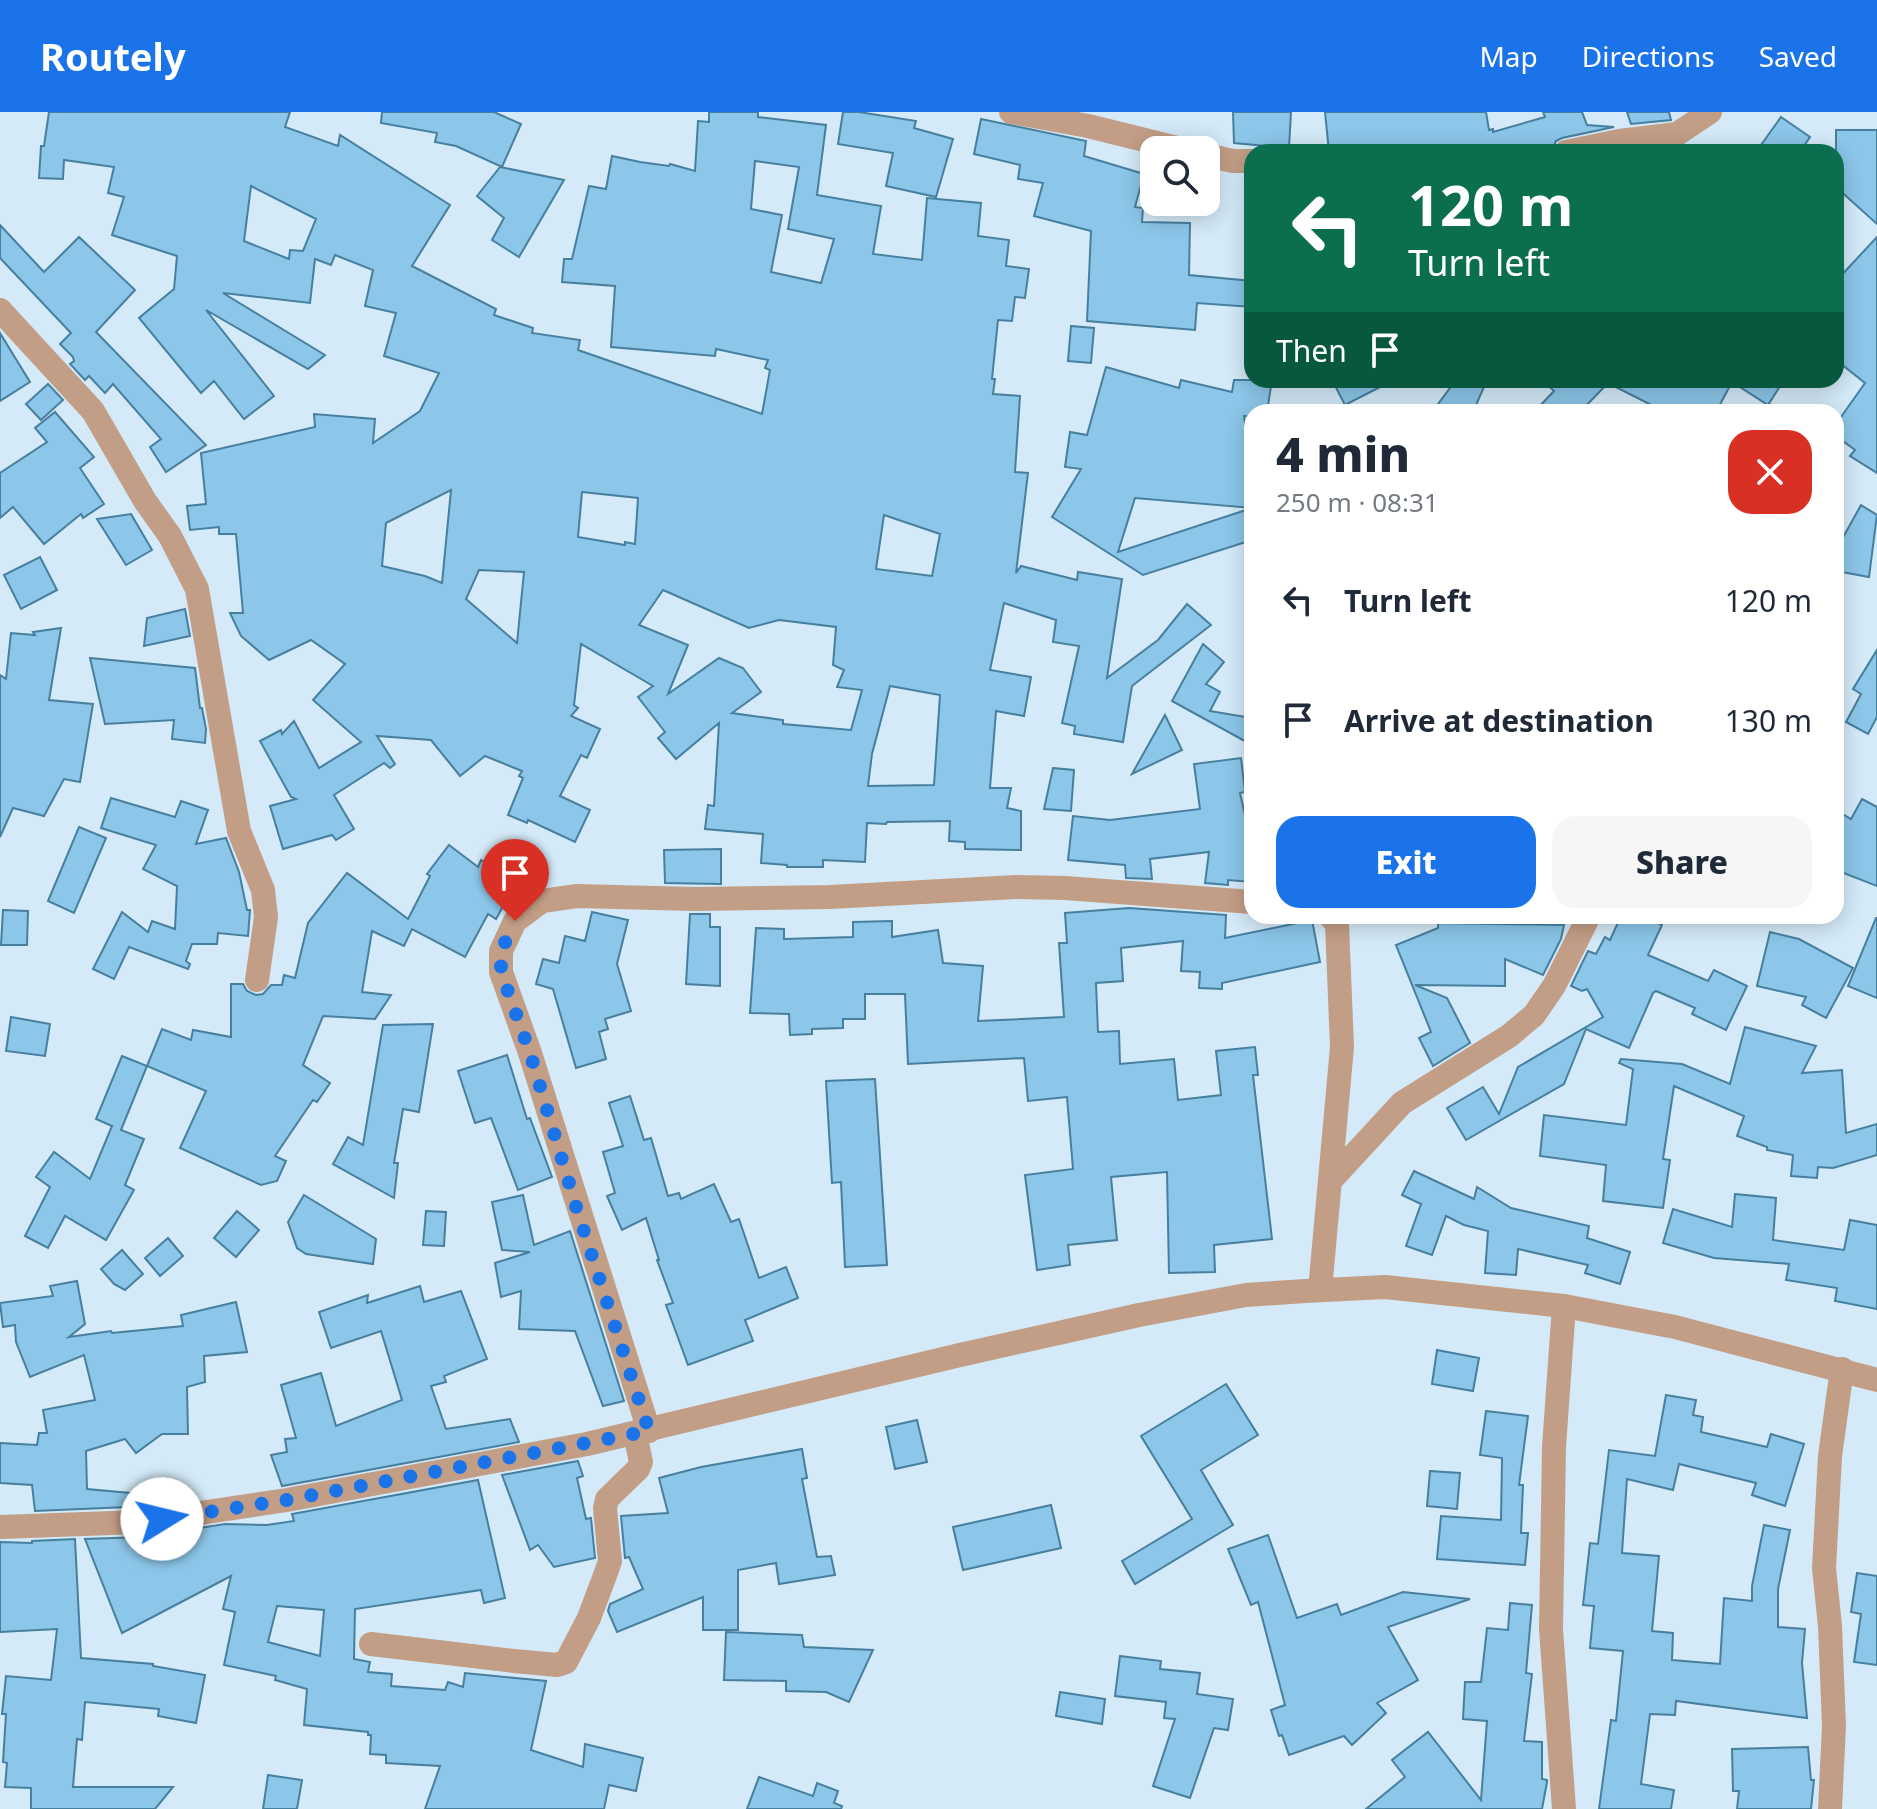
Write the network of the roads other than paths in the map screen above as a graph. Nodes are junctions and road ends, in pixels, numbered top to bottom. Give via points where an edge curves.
1 (1011, 112) edge
2 (1710, 112) edge
3 (1140, 139) edge
4 (1605, 144) edge
5 (1220, 158) edge
6 (1244, 161) edge
7 (0, 310) edge
8 (1244, 901) edge
9 (1337, 924) edge
10 (1585, 924) edge
11 (257, 980) dead end
12 (1330, 1181) junction
13 (1320, 1290) junction
14 (1564, 1306) junction
15 (1842, 1369) junction
16 (1877, 1380) edge
17 (642, 1432) junction
18 (0, 1527) edge
19 (371, 1644) dead end
20 (1564, 1809) edge
21 (1830, 1809) edge

1 - 3 street
2 - 4 street via 1677,134
5 - 6 street
7 - 11 street via 93,411 197,589 239,831 263,890 266,917
8 - 17 street via 1016,887 830,897 577,896 542,901 515,921 501,951 501,972
9 - 12 street via 1342,1047
10 - 12 street via 1534,1015 1402,1103
12 - 13 street
13 - 14 street via 1385,1287
13 - 17 street via 1246,1295 1139,1315
14 - 15 street via 1675,1327
14 - 20 street via 1554,1447 1551,1629
15 - 16 street
15 - 21 street via 1830,1456 1824,1568 1834,1726
17 - 18 street via 287,1500 140,1522
17 - 19 street via 638,1469 607,1499 610,1561 566,1662

